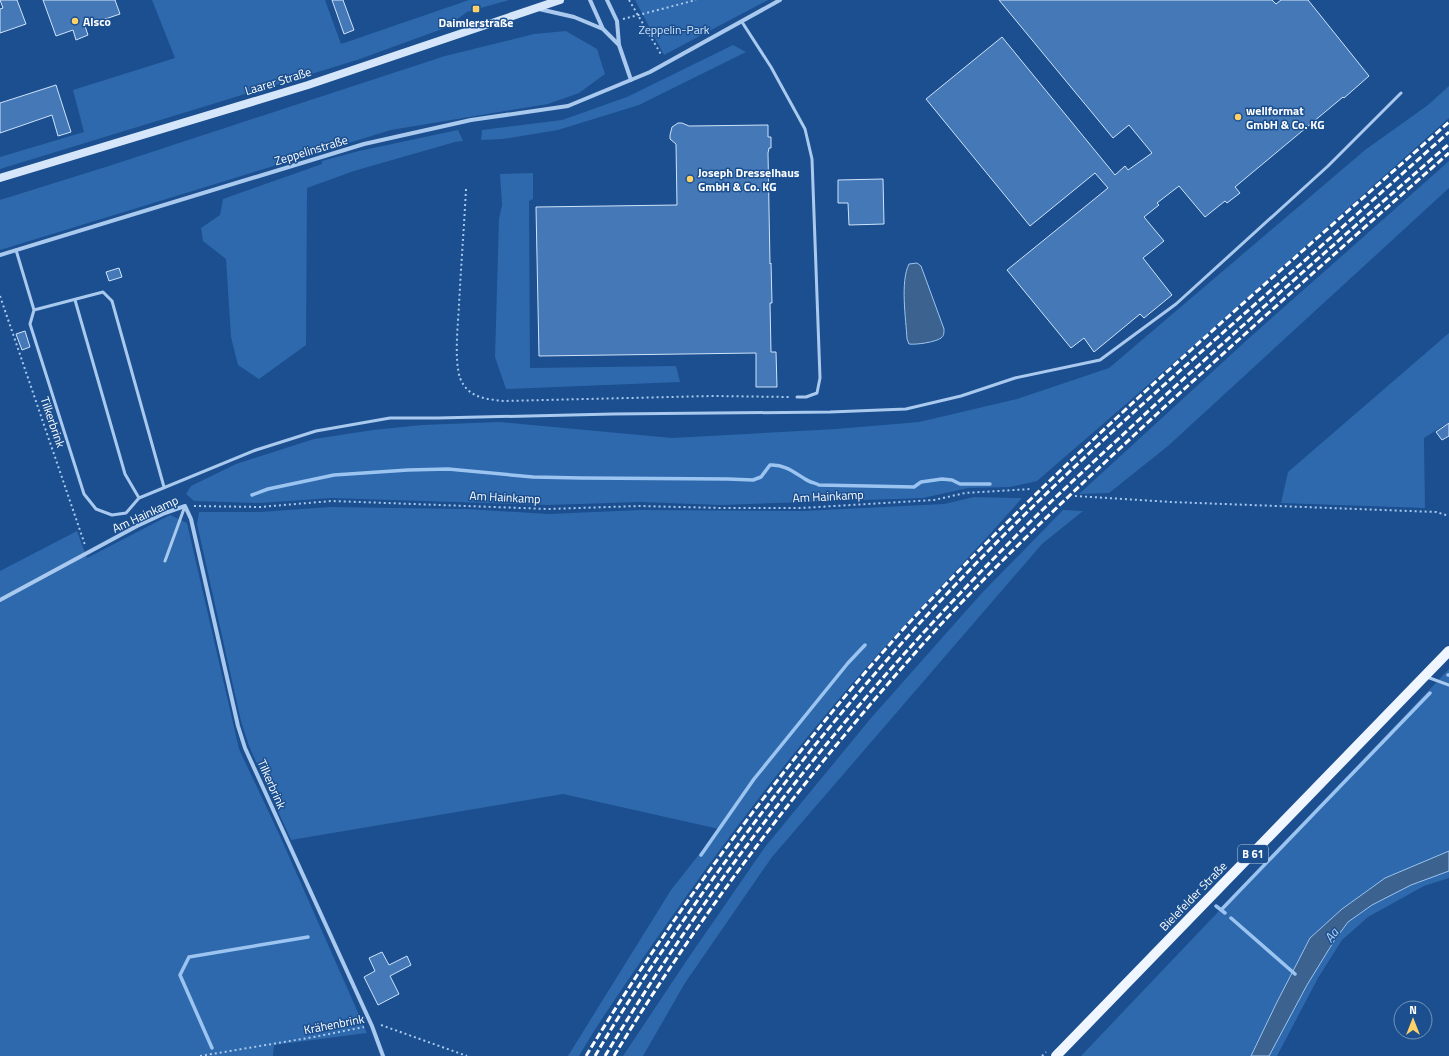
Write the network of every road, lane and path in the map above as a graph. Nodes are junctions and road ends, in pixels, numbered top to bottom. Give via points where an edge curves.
1 (560, 0) edge
2 (590, 0) edge
3 (607, 0) edge
4 (629, 0) edge
5 (696, 0) edge
6 (780, 0) edge
7 (536, 9) junction
8 (638, 15) junction
9 (617, 21) junction
10 (742, 22) junction
11 (603, 29) junction
12 (619, 45) junction
13 (666, 63) junction
14 (631, 80) junction
15 (1401, 94) dead end
16 (0, 178) edge
17 (466, 189) dead end
18 (16, 250) junction
19 (0, 255) edge
20 (0, 296) edge
21 (75, 300) junction
22 (34, 310) junction
23 (798, 397) joint
24 (164, 487) junction
25 (1031, 489) dead end
26 (1075, 496) dead end
27 (139, 498) junction
28 (184, 506) junction
29 (1449, 516) edge
30 (88, 553) junction
31 (165, 561) dead end
32 (0, 600) edge
33 (1449, 652) edge
34 (1425, 676) junction
35 (1449, 685) edge
36 (372, 1026) junction
37 (200, 1056) edge
38 (383, 1056) edge
39 (467, 1056) edge
40 (1056, 1056) edge

1 - 7 main road, Laarer Straße
2 - 11 street
3 - 9 street
4 - 8 path
5 - 8 path
6 - 10 street, Zeppelinstraße
7 - 11 street via 574,17
7 - 16 main road, Laarer Straße via 308,84
8 - 9 path
8 - 13 path
9 - 12 street
10 - 13 street, Zeppelinstraße
10 - 23 lane via 771,67 805,129 812,159 820,378 817,392 806,397
11 - 12 street
12 - 14 street
13 - 14 street, Zeppelinstraße
14 - 18 street, Zeppelinstraße via 568,106 471,120 364,144
15 - 24 lane via 1328,166 1176,304 1100,360 1015,378 961,396 906,409 390,418 316,431 256,450
17 - 23 path via 457,332 461,379 469,391 482,398 503,401 712,396
18 - 19 street, Zeppelinstraße
18 - 22 lane
20 - 30 path, Tilkerbrink
21 - 22 lane
21 - 24 lane via 103,292 112,301
21 - 27 lane via 125,474
22 - 27 lane via 30,324 84,494 96,509 112,515 126,513
24 - 27 lane
25 - 28 path, Am Hainkamp via 966,493 934,500 801,508 640,506 548,509 332,501 260,507
26 - 29 path via 1436,512
28 - 30 street, Am Hainkamp via 137,526
28 - 31 lane
28 - 36 street, Tilkerbrink via 191,519 245,748
30 - 32 street, Am Hainkamp
33 - 34 main road, Bielefelder Straße / B 61
34 - 35 lane
34 - 40 main road, Bielefelder Straße / B 61
36 - 37 path, Krähenbrink
36 - 38 street, Tilkerbrink
36 - 39 path, Krähenbrink via 382,1025

